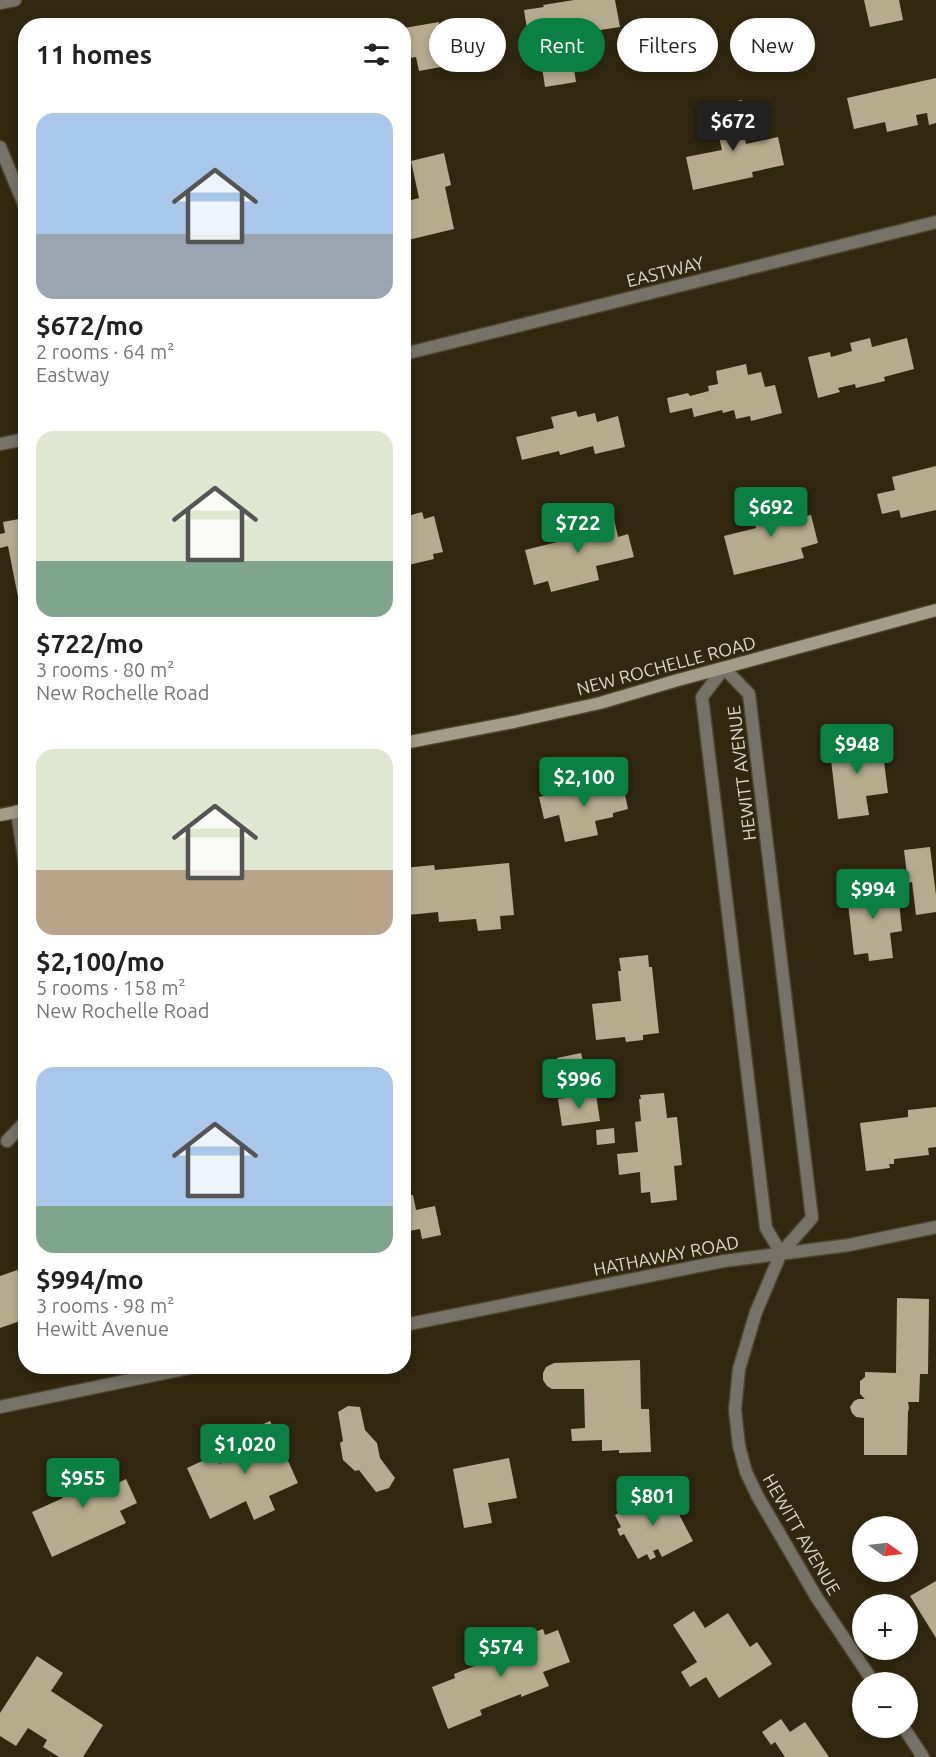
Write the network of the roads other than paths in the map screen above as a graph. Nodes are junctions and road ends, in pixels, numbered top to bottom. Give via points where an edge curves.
1 (15, 0) edge
2 (0, 3) edge
3 (0, 147) edge
4 (18, 190) edge
5 (936, 222) edge
6 (411, 352) edge
7 (18, 441) edge
8 (0, 444) edge
9 (936, 610) edge
10 (723, 668) junction
11 (411, 741) edge
12 (18, 812) edge
13 (0, 815) edge
14 (18, 1129) edge
15 (7, 1141) dead end
16 (936, 1227) edge
17 (781, 1253) junction
18 (411, 1324) edge
19 (159, 1374) edge
20 (0, 1407) edge
21 (867, 1672) edge
22 (911, 1738) edge
23 (923, 1757) edge

1 - 2 street
3 - 4 street
5 - 6 street, EASTWAY
7 - 8 street
9 - 10 main road, NEW ROCHELLE ROAD
10 - 11 main road, NEW ROCHELLE ROAD via 600,703
10 - 17 street, HEWITT AVENUE via 702,697 766,1228
10 - 17 street, HEWITT AVENUE via 749,694 812,1218
12 - 13 main road
14 - 15 street
16 - 17 street, HATHAWAY ROAD via 849,1245
17 - 18 street, HATHAWAY ROAD
17 - 21 street, HEWITT AVENUE via 756,1312 739,1369 735,1410 739,1446 758,1497
19 - 20 street
22 - 23 street

